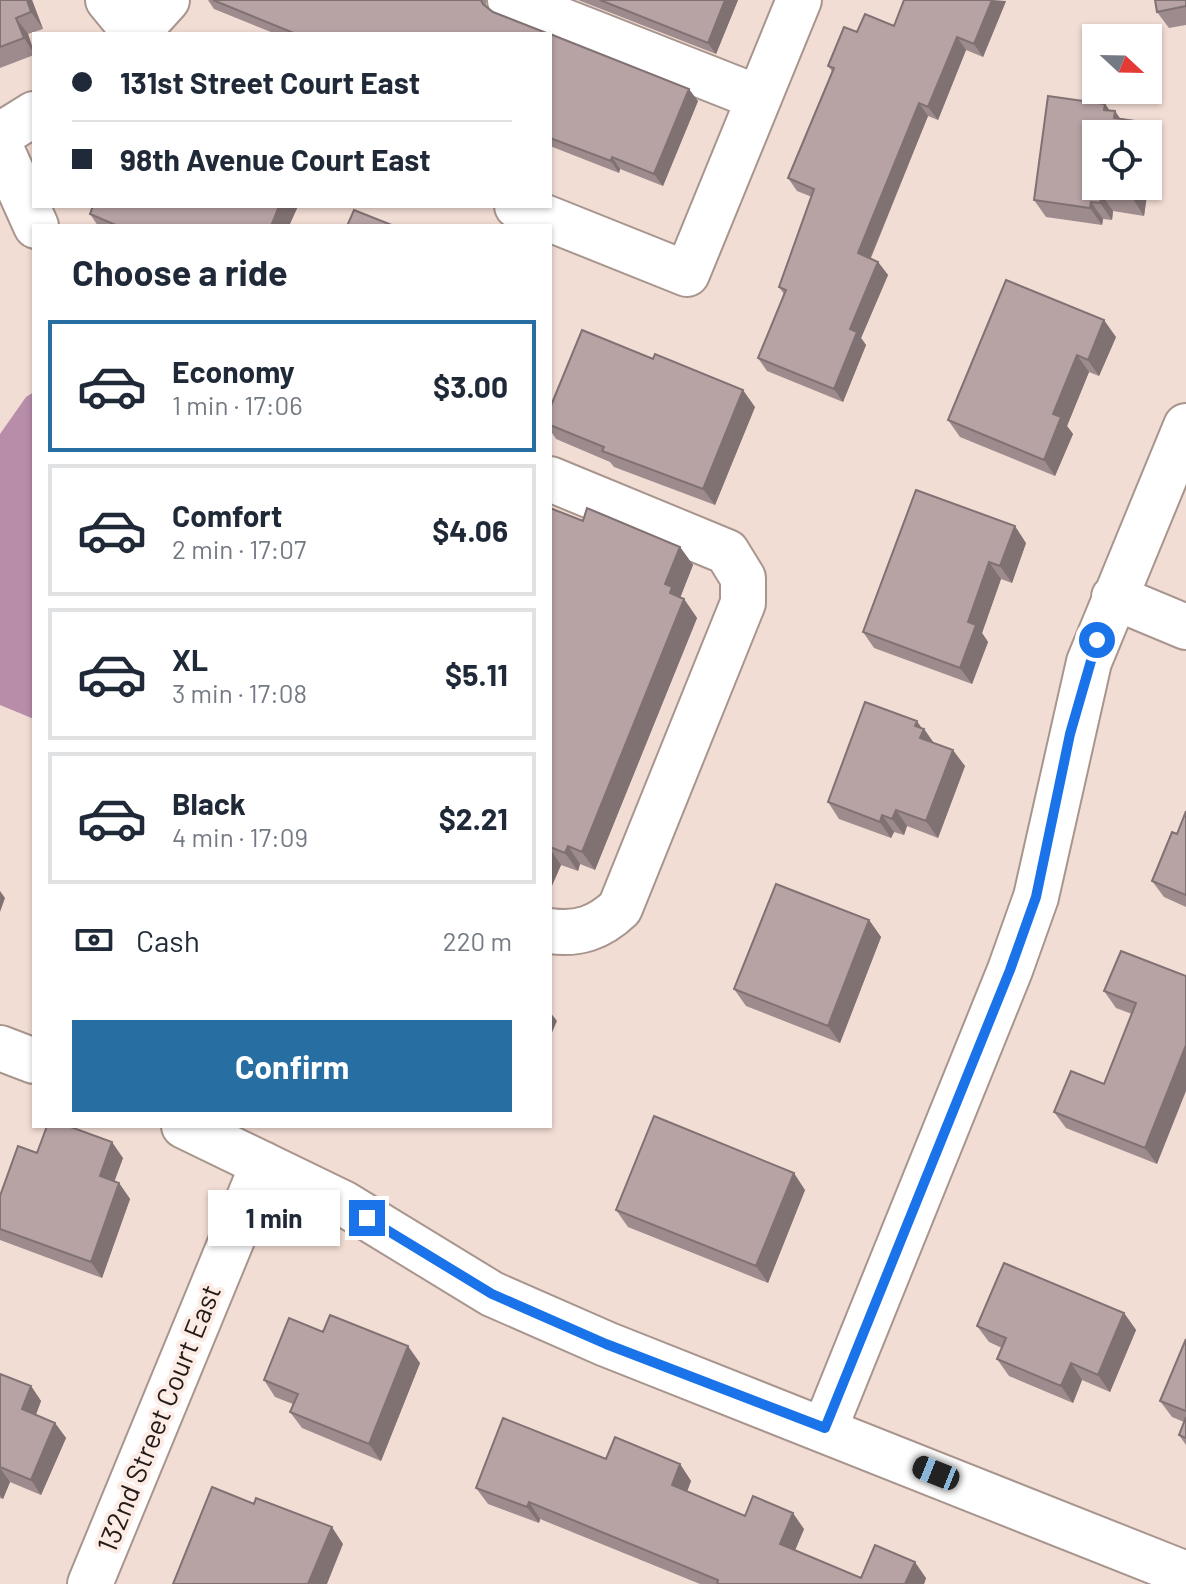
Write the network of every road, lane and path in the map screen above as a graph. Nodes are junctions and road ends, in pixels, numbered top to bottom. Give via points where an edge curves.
1 (108, 0) edge
2 (167, 0) edge
3 (510, 0) edge
4 (799, 0) edge
5 (134, 32) edge
6 (138, 32) edge
7 (759, 98) junction
8 (32, 115) edge
9 (0, 135) edge
10 (0, 146) edge
11 (522, 208) edge
12 (35, 224) edge
13 (1186, 426) edge
14 (552, 480) edge
15 (1114, 597) junction
16 (1186, 627) edge
17 (552, 931) edge
18 (0, 1048) edge
19 (32, 1060) edge
20 (188, 1128) edge
21 (263, 1164) junction
22 (825, 1428) junction
23 (1186, 1574) edge
24 (90, 1584) edge

1 - 5 street
2 - 6 street
3 - 7 street
4 - 7 street
7 - 11 street via 687,274
8 - 9 street
10 - 12 street
13 - 15 street
14 - 17 street via 727,552 743,578 743,603 620,908 605,922 574,934
15 - 16 street
15 - 22 street via 1074,719 1036,897
18 - 19 street
20 - 21 street
21 - 22 street via 343,1203 492,1294
21 - 24 street, 132nd Street Court East
22 - 23 street

